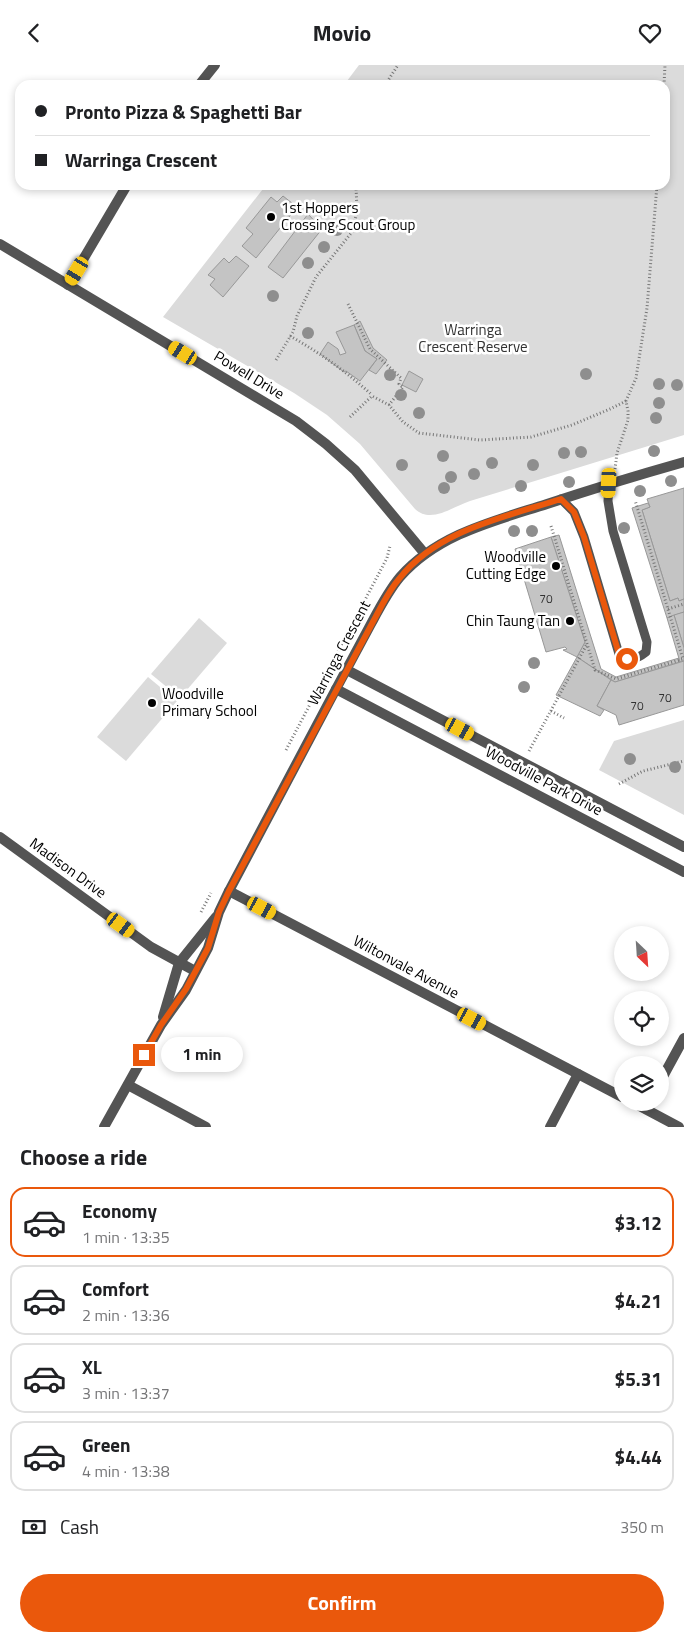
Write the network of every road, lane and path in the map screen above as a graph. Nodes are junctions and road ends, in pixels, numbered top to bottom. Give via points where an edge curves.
1 (215, 65) edge
2 (398, 65) edge
3 (665, 65) edge
4 (203, 80) edge
5 (388, 80) edge
6 (664, 80) edge
7 (124, 190) edge
8 (356, 190) edge
9 (657, 190) edge
10 (0, 244) edge
11 (68, 285) junction
12 (348, 304) dead end
13 (290, 336) junction
14 (276, 360) dead end
15 (372, 395) junction
16 (626, 401) junction
17 (388, 405) junction
18 (350, 417) dead end
19 (684, 461) edge
20 (611, 483) junction
21 (561, 499) junction
22 (390, 546) dead end
23 (425, 554) junction
24 (684, 604) edge
25 (668, 609) dead end
26 (587, 644) dead end
27 (347, 669) junction
28 (336, 689) junction
29 (551, 711) junction
30 (564, 718) dead end
31 (284, 755) dead end
32 (684, 761) edge
33 (522, 762) junction
34 (619, 784) dead end
35 (0, 837) edge
36 (684, 847) edge
37 (684, 871) edge
38 (213, 889) dead end
39 (229, 891) junction
40 (219, 912) junction
41 (200, 914) dead end
42 (179, 963) junction
43 (195, 971) junction
44 (161, 1025) junction
45 (684, 1038) edge
46 (669, 1066) edge
47 (578, 1074) junction
48 (128, 1085) junction
49 (614, 1093) edge
50 (656, 1111) edge
51 (104, 1127) edge
52 (206, 1127) edge
53 (550, 1127) edge
54 (679, 1127) edge

1 - 4 street
2 - 5 path
3 - 6 path
7 - 11 street
8 - 13 path via 357,212 352,232 316,277
9 - 16 path via 647,308 636,378
10 - 11 street, Powell Drive
11 - 23 street, Powell Drive via 296,421 355,471
12 - 17 path via 370,349 401,377 399,384 403,387
13 - 14 path
13 - 15 path via 322,354
15 - 17 path
15 - 18 path
16 - 17 path via 572,425 531,437 480,440 419,433 402,422
16 - 20 path via 628,420
19 - 20 street, Warringa Crescent
20 - 21 street, Warringa Crescent
20 - 21 lane via 608,501 613,531 647,642 646,652 639,658 627,659 619,654 584,537 574,512
21 - 23 street, Warringa Crescent via 468,530
22 - 31 path via 388,558
23 - 27 street, Warringa Crescent via 399,579
24 - 25 path
26 - 29 path
27 - 28 street, Warringa Crescent
27 - 33 street, Woodville Park Drive
28 - 37 street, Woodville Park Drive
28 - 39 street, Warringa Crescent
29 - 30 path
29 - 33 path
32 - 34 path via 643,771
33 - 36 street, Woodville Park Drive
35 - 42 street, Madison Drive via 151,947
38 - 41 path
39 - 40 street, Warringa Crescent
39 - 47 street, Wiltonvale Avenue
40 - 42 street, Warringa Crescent
40 - 43 street, Warringa Crescent via 212,940
42 - 43 street, Madison Drive
42 - 44 street, Warringa Crescent
43 - 44 street, Warringa Crescent
44 - 48 street, Warringa Crescent
45 - 46 street
47 - 49 street, Wiltonvale Avenue
47 - 53 street
48 - 51 street, Warringa Crescent
48 - 52 street
50 - 54 street

